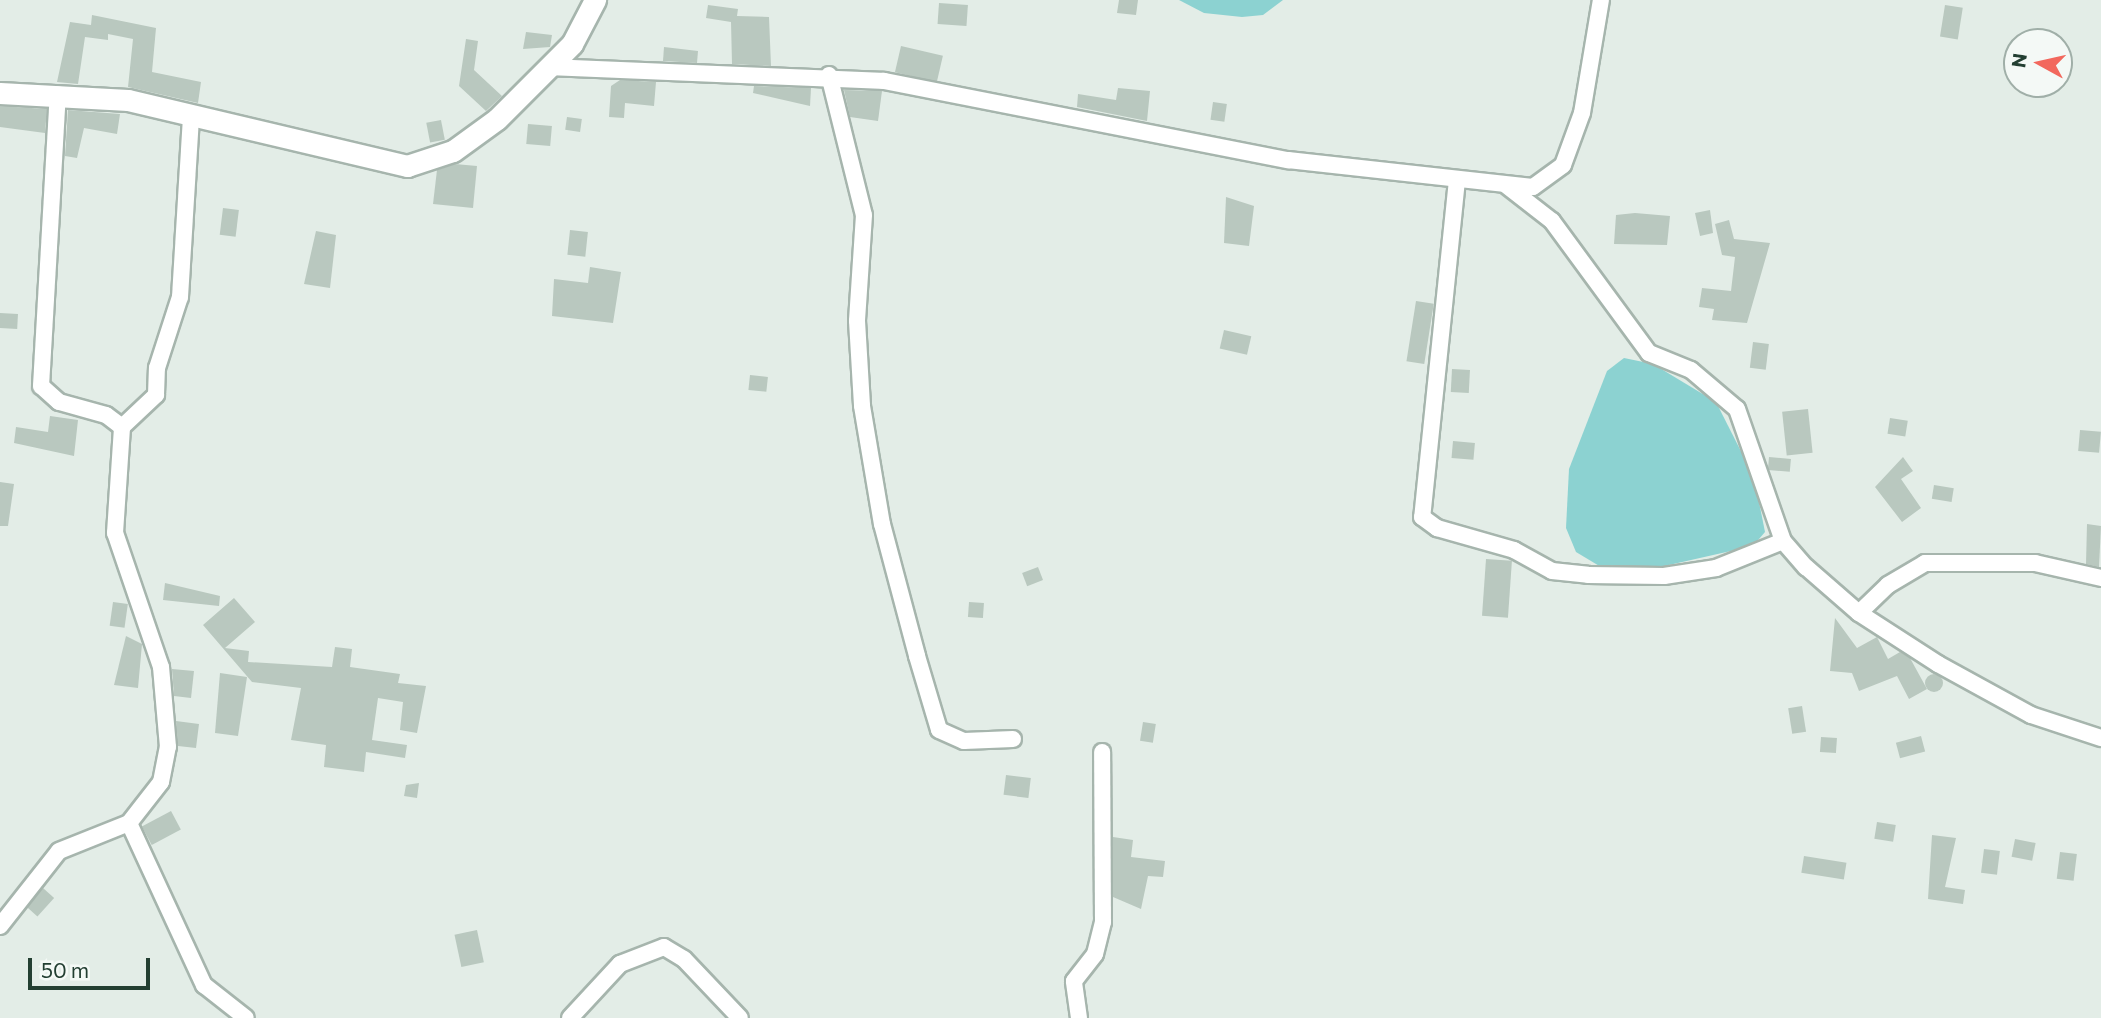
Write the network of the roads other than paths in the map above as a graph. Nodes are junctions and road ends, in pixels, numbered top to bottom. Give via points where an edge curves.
1 (595, 0) edge
2 (1601, 0) edge
3 (550, 67) junction
4 (829, 75) junction
5 (0, 93) edge
6 (58, 94) junction
7 (191, 116) junction
8 (1457, 180) junction
9 (1502, 183) junction
10 (122, 427) junction
11 (1783, 541) junction
12 (2101, 578) edge
13 (1859, 613) junction
14 (2101, 738) edge
15 (1013, 739) dead end
16 (1102, 752) dead end
17 (129, 822) junction
18 (0, 926) edge
19 (246, 1018) edge
20 (570, 1018) edge
21 (740, 1018) edge
22 (1079, 1018) edge

1 - 3 street via 572,44
2 - 9 street via 1582,113 1563,165 1533,187
3 - 4 street
3 - 7 street via 497,119 453,150 407,166
4 - 8 street via 1070,112 1288,160
4 - 15 street via 864,215 857,321 862,406 883,524 917,656 939,730 964,741
5 - 6 street
6 - 7 street via 128,100
6 - 10 street via 41,386 59,402 106,415
7 - 10 street via 180,297 157,368 156,395
8 - 9 street
8 - 11 street via 1422,517 1437,528 1514,550 1552,571 1588,575 1664,576 1716,568
9 - 11 street via 1552,221 1648,353 1691,370 1737,409
10 - 17 street via 115,533 161,667 167,747 161,782
11 - 13 street
12 - 13 street via 2035,563 1925,563 1888,585
13 - 14 street via 2031,715
16 - 22 street via 1103,922 1095,954 1074,981
17 - 18 street via 60,851
17 - 19 street via 204,985
20 - 21 street via 620,964 663,947 684,959

